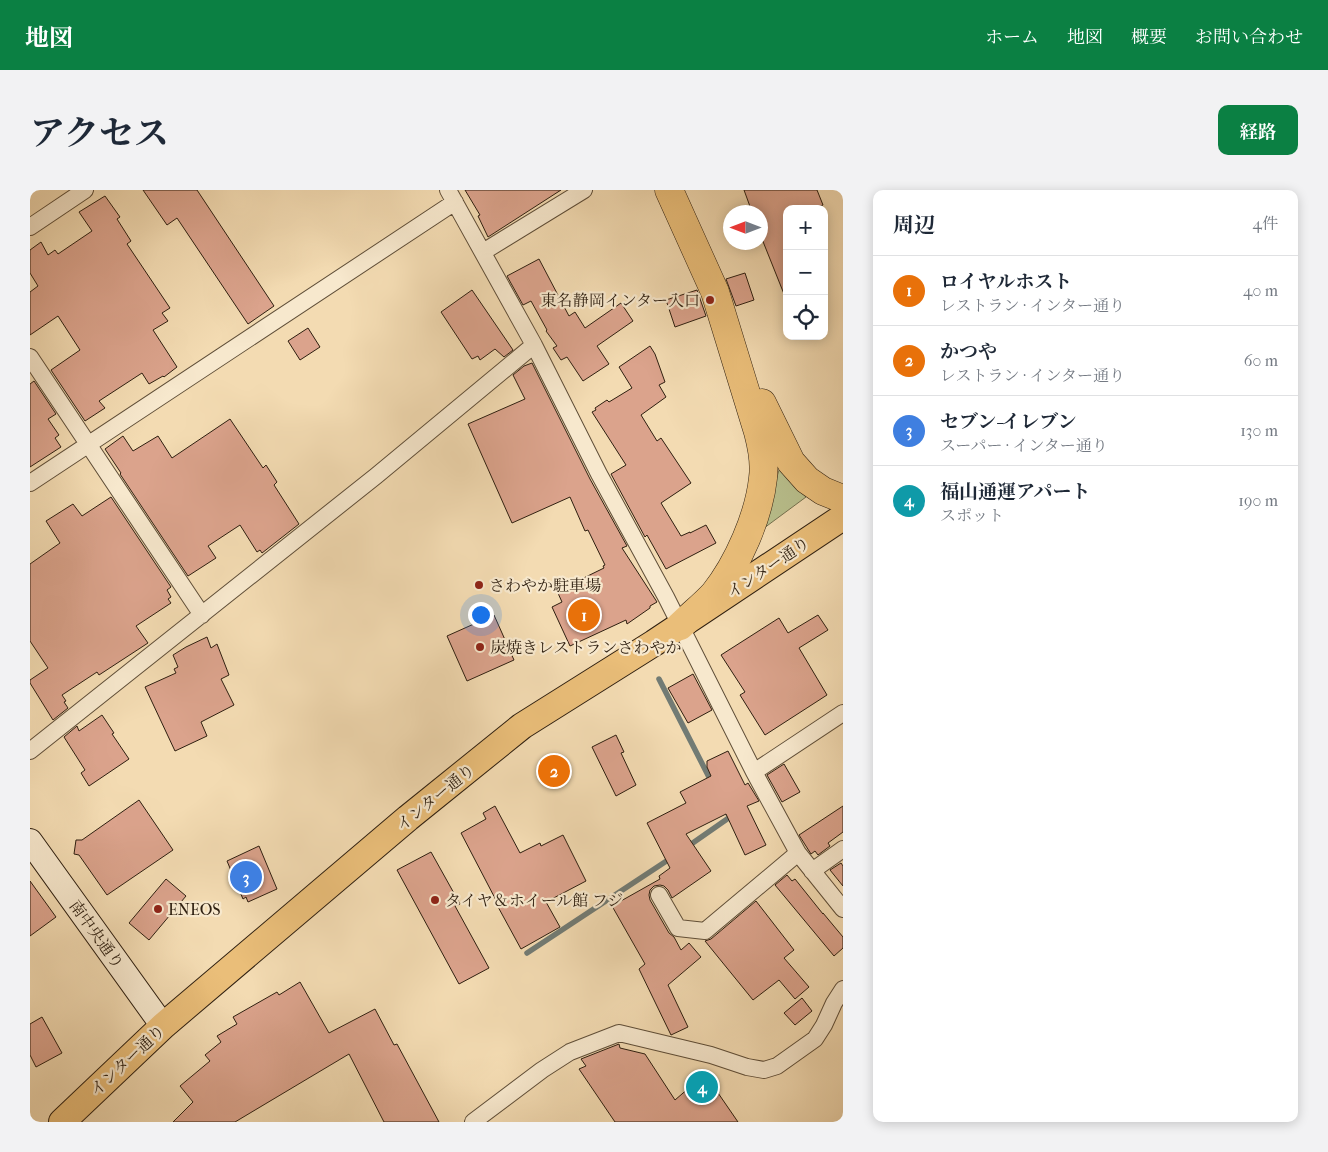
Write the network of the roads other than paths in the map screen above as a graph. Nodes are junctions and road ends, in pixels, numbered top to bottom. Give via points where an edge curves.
1 (85, 190) edge
2 (584, 190) edge
3 (669, 190) edge
4 (684, 190) edge
5 (452, 196) edge
6 (30, 227) edge
7 (483, 252) junction
8 (706, 269) junction
9 (731, 344) junction
10 (534, 345) junction
11 (30, 357) edge
12 (88, 444) junction
13 (30, 483) edge
14 (843, 499) edge
15 (843, 517) edge
16 (202, 614) junction
17 (680, 626) junction
18 (843, 713) edge
19 (30, 751) edge
20 (754, 772) junction
21 (30, 841) edge
22 (843, 849) edge
23 (798, 853) junction
24 (812, 870) junction
25 (660, 895) dead end
26 (843, 910) edge
27 (843, 989) edge
28 (163, 1026) junction
29 (62, 1122) edge
30 (473, 1122) edge

1 - 6 street
2 - 7 street
3 - 8 highway
4 - 8 highway
5 - 7 street
5 - 12 street
7 - 10 street
8 - 9 highway
9 - 14 highway via 792,462 807,480
9 - 17 highway via 763,453 759,503 747,537 728,572 713,594
10 - 16 street
10 - 17 street
11 - 12 street
12 - 13 street
12 - 16 street
15 - 17 main road, インター通り
16 - 19 street
17 - 20 street
17 - 28 main road, インター通り via 522,726 408,818
18 - 20 street
20 - 23 street
21 - 28 street, 南中央通り
22 - 24 street
23 - 24 street
23 - 25 street via 704,931 678,928
24 - 26 street
27 - 30 street via 815,1039 777,1066 764,1070 619,1033 570,1052
28 - 29 main road, インター通り

